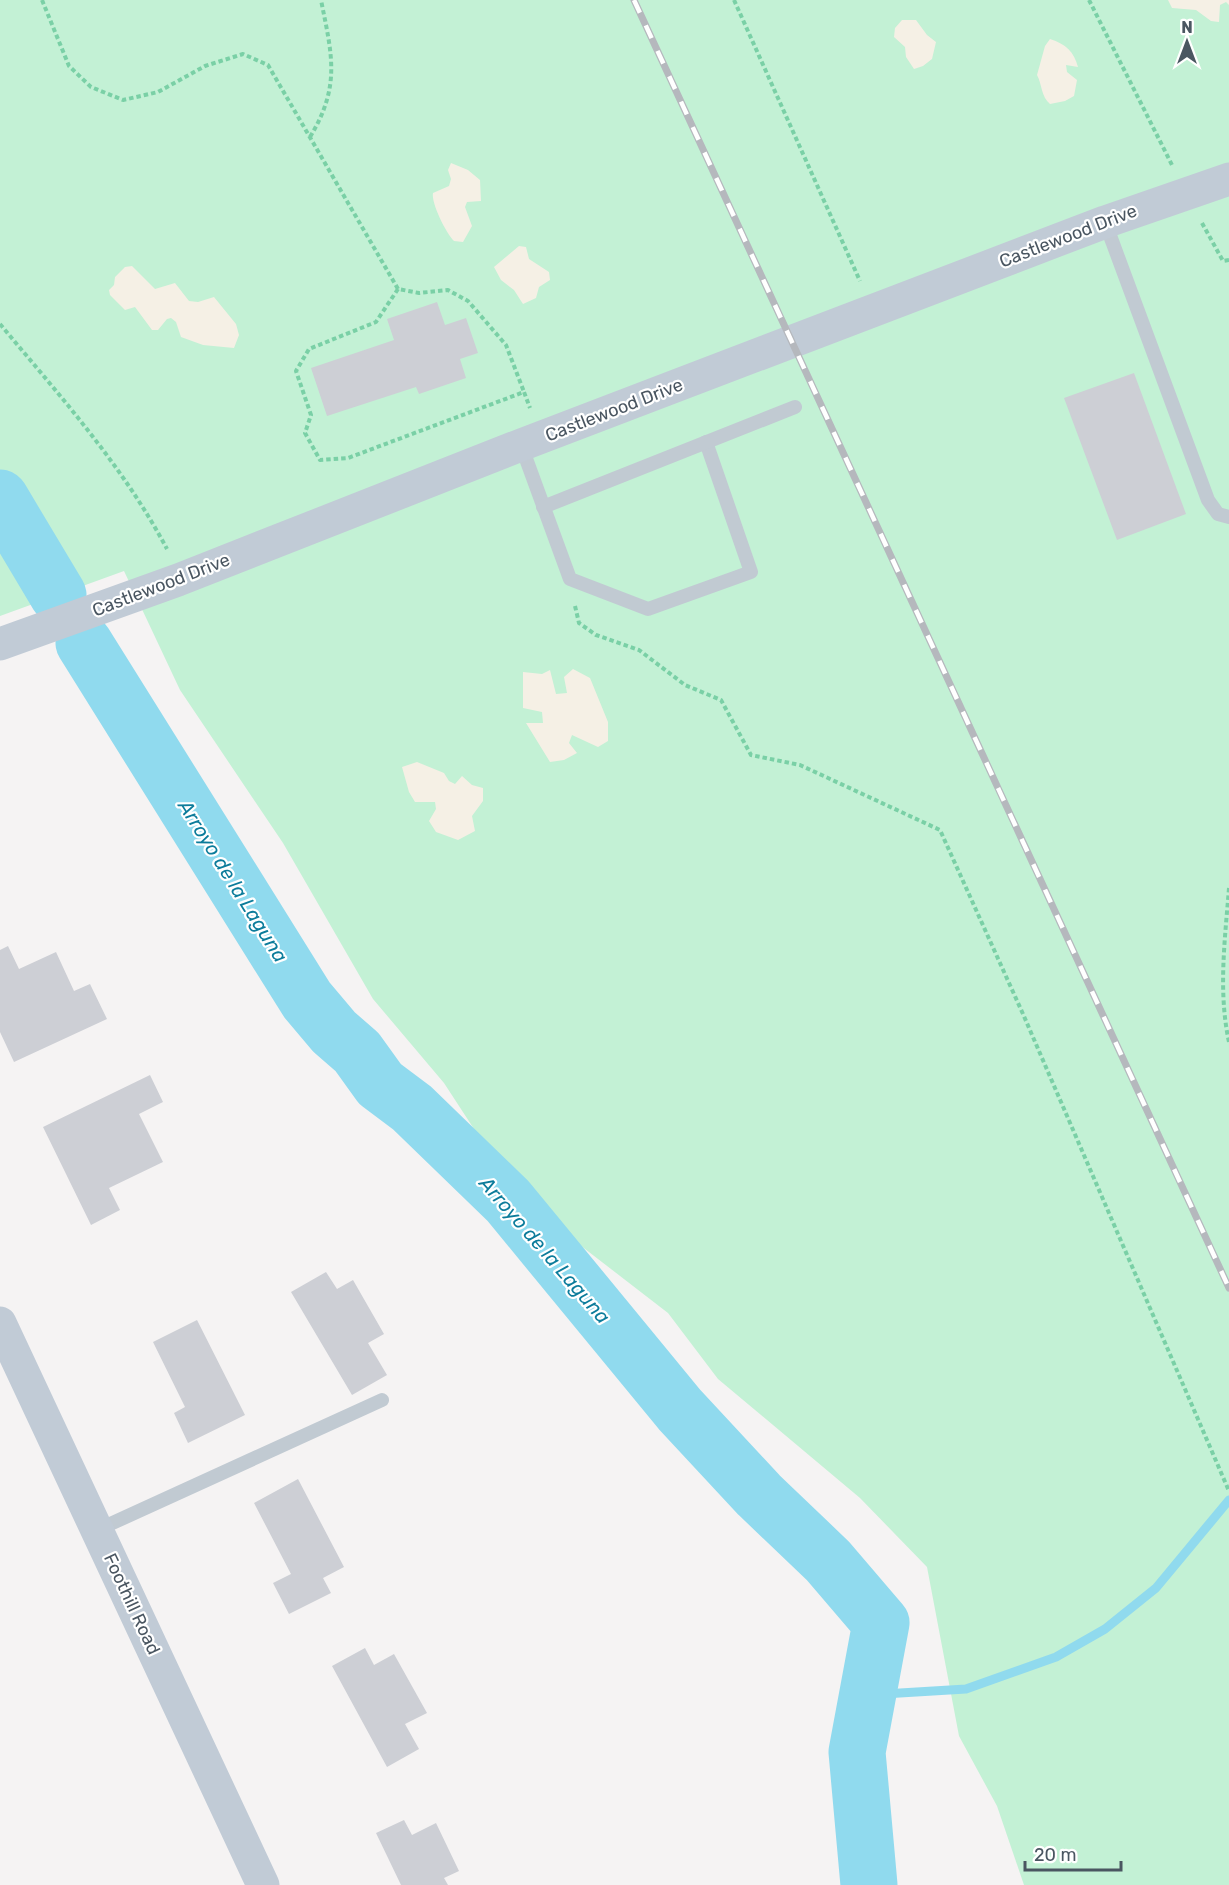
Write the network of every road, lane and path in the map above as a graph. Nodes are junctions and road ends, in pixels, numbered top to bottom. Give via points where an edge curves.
1 (42, 0) edge
2 (321, 0) edge
3 (734, 0) edge
4 (1089, 0) edge
5 (310, 137) junction
6 (1229, 179) edge
7 (1186, 192) junction
8 (1105, 222) junction
9 (1229, 260) edge
10 (398, 289) junction
11 (872, 310) junction
12 (0, 324) edge
13 (524, 392) junction
14 (795, 407) dead end
15 (532, 441) junction
16 (706, 442) junction
17 (543, 507) junction
18 (1229, 517) edge
19 (180, 579) junction
20 (570, 579) junction
21 (0, 644) edge
22 (1229, 888) edge
23 (1229, 1042) edge
24 (0, 1323) edge
25 (382, 1401) dead end
26 (1229, 1491) edge
27 (97, 1530) junction
28 (263, 1885) edge

1 - 5 path via 69,66 91,87 123,100 158,92 205,66 243,54 268,65
2 - 5 path via 333,75 321,120
3 - 11 path
4 - 7 path
5 - 10 path
6 - 7 street, Castlewood Drive
7 - 8 street, Castlewood Drive
7 - 9 path via 1223,261
8 - 11 street, Castlewood Drive
8 - 18 lane via 1208,500 1218,514
10 - 13 path via 419,293 448,290 468,301 506,345
10 - 13 path via 376,322 309,349 296,371 311,415 305,434 320,460 348,458
11 - 15 street, Castlewood Drive
12 - 19 path via 92,434 125,480
13 - 15 path
14 - 16 lane
15 - 17 lane
15 - 19 street, Castlewood Drive
16 - 17 lane
16 - 20 lane via 751,572 648,609
17 - 20 lane
19 - 21 street, Castlewood Drive
20 - 26 path via 579,623 596,635 639,650 685,685 721,700 751,755 800,765 940,830
22 - 23 path via 1223,973
24 - 27 street, Foothill Road
25 - 27 lane
27 - 28 street, Foothill Road

